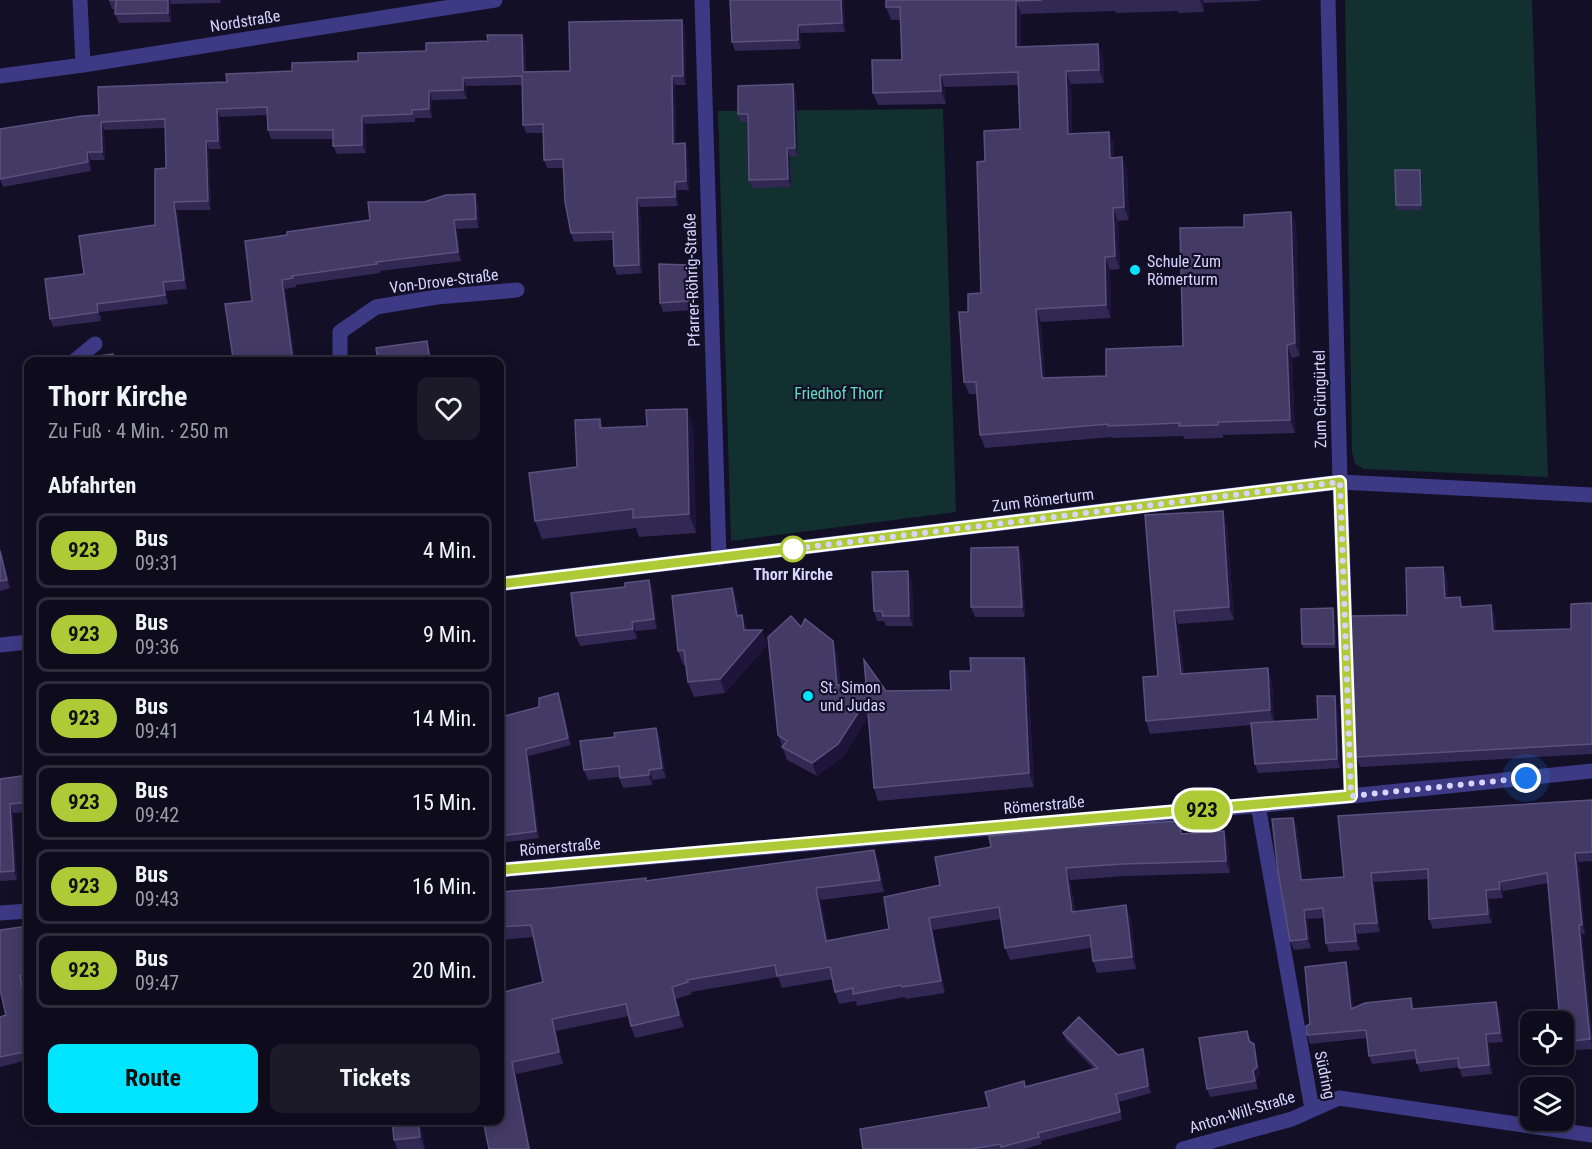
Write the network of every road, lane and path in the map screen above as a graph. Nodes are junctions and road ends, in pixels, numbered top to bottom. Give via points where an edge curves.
1 (80, 0) edge
2 (495, 0) edge
3 (702, 0) edge
4 (1328, 0) edge
5 (83, 65) junction
6 (0, 76) edge
7 (517, 290) dead end
8 (95, 344) dead end
9 (79, 357) edge
10 (340, 357) edge
11 (1340, 482) junction
12 (1592, 495) edge
13 (719, 558) junction
14 (504, 584) edge
15 (24, 642) edge
16 (0, 645) edge
17 (1592, 771) edge
18 (1351, 796) junction
19 (1258, 805) junction
20 (504, 870) edge
21 (24, 911) edge
22 (0, 913) edge
23 (1312, 1109) junction
24 (1592, 1135) edge
25 (1183, 1149) edge

1 - 5 street
2 - 5 street, Nordstraße
3 - 13 street, Pfarrer-Röhrig-Straße
4 - 11 street, Zum Grüngürtel
5 - 6 street, Nordstraße
7 - 10 street, Von-Drove-Straße via 437,297 376,308 340,332
8 - 9 street
11 - 12 street, Zum Römerturm
11 - 13 street, Zum Römerturm
11 - 18 street, Zum Grüngürtel
13 - 14 street, Zum Römerturm
15 - 16 street
17 - 18 street, Römerstraße
18 - 19 street, Römerstraße
19 - 20 street, Römerstraße
19 - 23 street, Südring
21 - 22 street
23 - 24 street, Südring via 1339,1098
23 - 25 street, Anton-Will-Straße via 1292,1119

